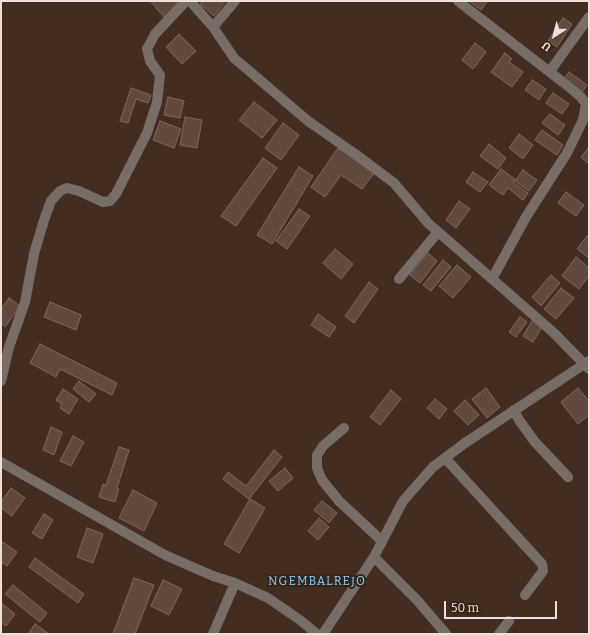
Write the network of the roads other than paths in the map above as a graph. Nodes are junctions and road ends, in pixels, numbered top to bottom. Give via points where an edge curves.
1 (186, 1) edge
2 (190, 1) edge
3 (235, 1) edge
4 (458, 1) edge
5 (589, 17) edge
6 (213, 27) junction
7 (550, 72) junction
8 (588, 103) edge
9 (438, 232) junction
10 (399, 279) dead end
11 (492, 280) junction
12 (587, 364) edge
13 (1, 381) edge
14 (514, 410) junction
15 (344, 428) dead end
16 (445, 458) junction
17 (1, 462) edge
18 (568, 477) dead end
19 (382, 541) junction
20 (374, 557) junction
21 (235, 583) junction
22 (525, 595) dead end
23 (509, 621) dead end
24 (213, 634) edge
25 (317, 634) edge
26 (323, 634) edge
27 (446, 634) edge
28 (499, 634) edge

1 - 13 street via 155,34 147,49 161,82 147,132 116,194 110,201 103,202 67,188 60,191 51,201 34,254 25,302 9,347
2 - 6 street
3 - 6 street
4 - 7 street
5 - 7 street
6 - 9 street via 234,58 308,121 394,184
7 - 8 street
8 - 11 street via 567,154 526,217
9 - 10 street
9 - 11 street
11 - 12 street
12 - 14 street
14 - 16 street
14 - 18 street via 535,442
15 - 19 street via 323,446 317,455 317,468 322,480 339,501
16 - 19 street via 433,467 403,501
16 - 22 street via 542,564 543,571
17 - 21 street via 165,555
19 - 20 street
20 - 26 street
20 - 27 street
21 - 24 street
21 - 25 street via 268,598
23 - 28 street

